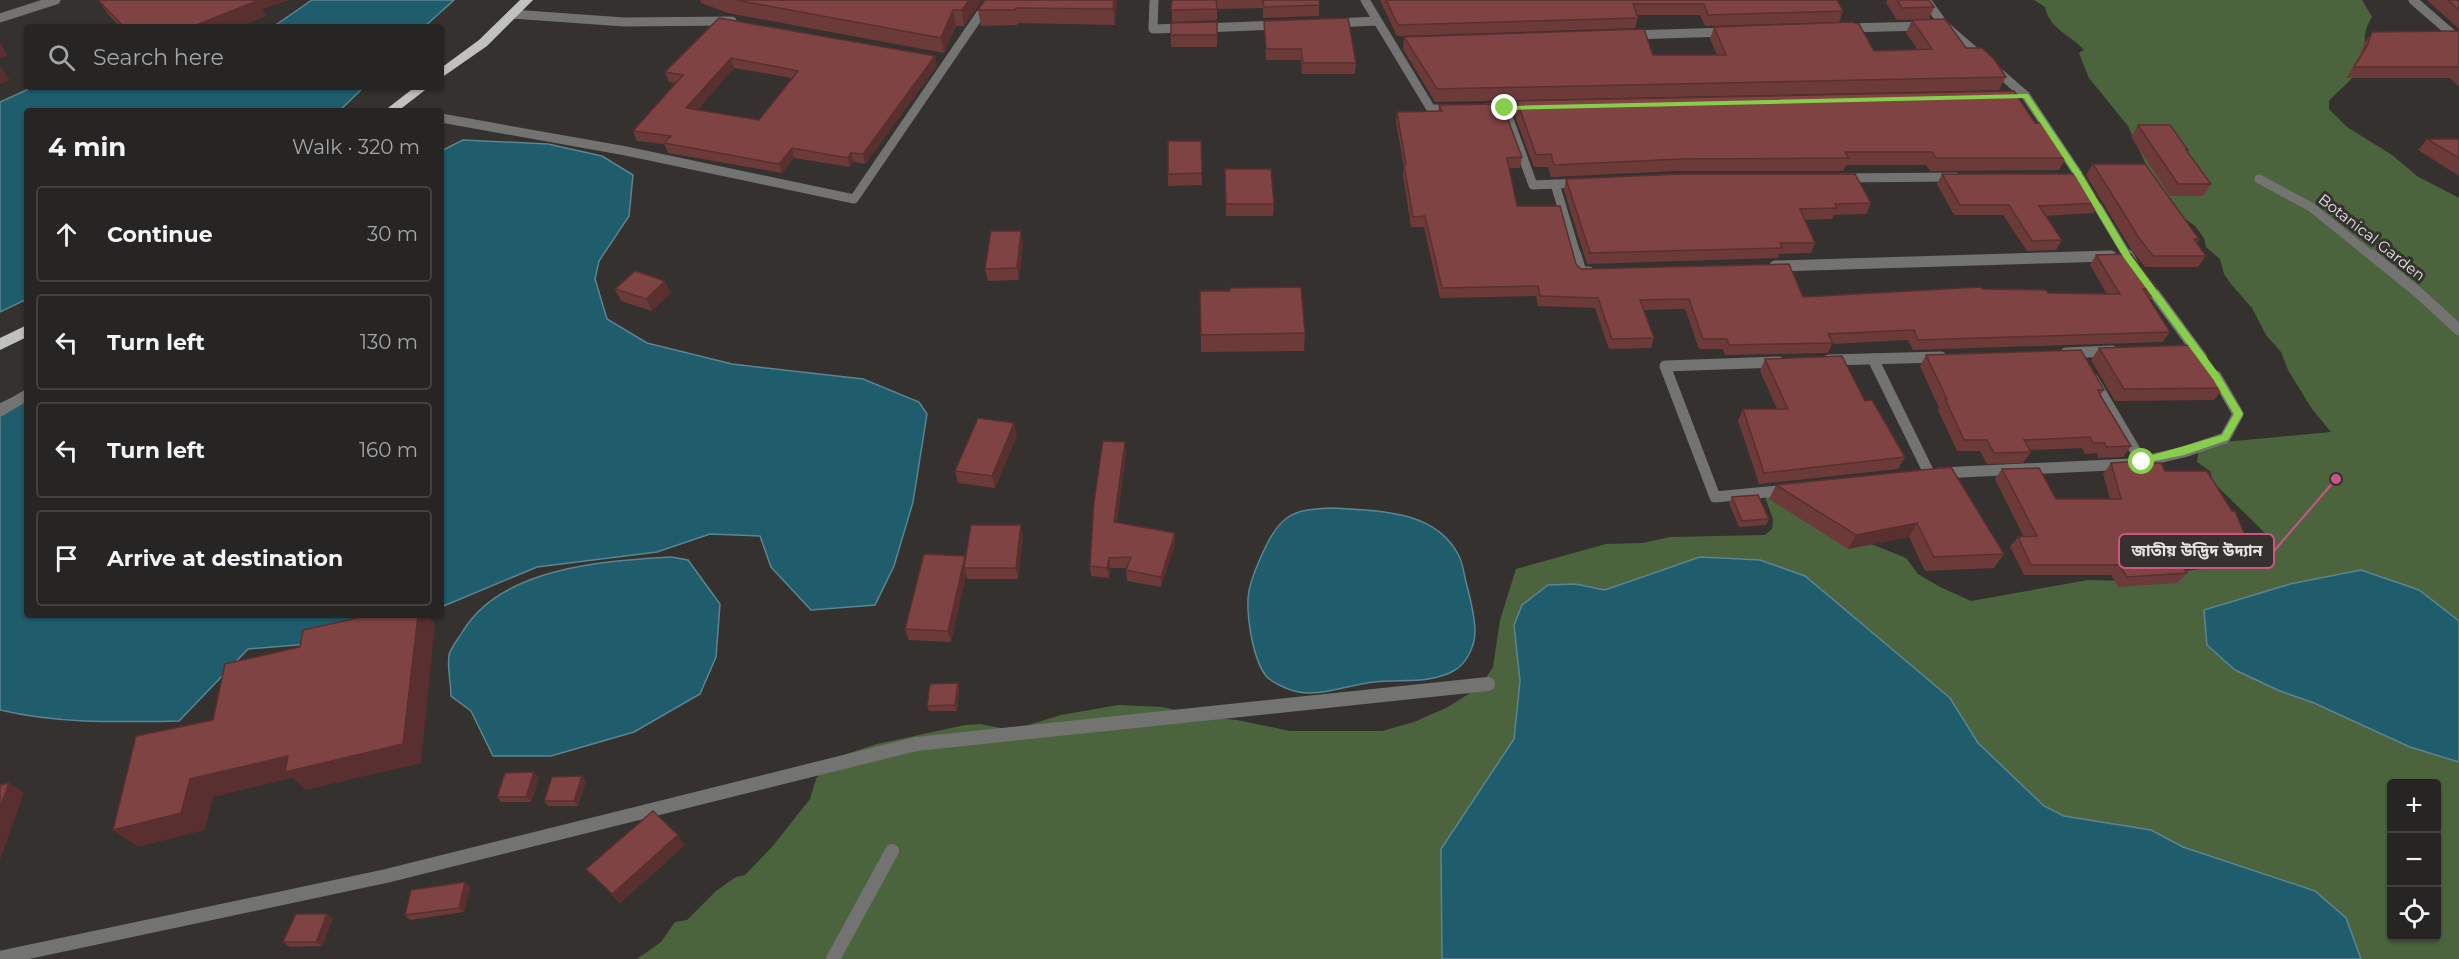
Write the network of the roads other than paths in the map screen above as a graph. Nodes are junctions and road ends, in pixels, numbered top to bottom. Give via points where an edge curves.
1 (56, 0) edge
2 (527, 0) edge
3 (990, 0) edge
4 (1154, 0) edge
5 (1365, 0) edge
6 (1926, 0) edge
7 (2414, 0) edge
8 (512, 14) junction
9 (0, 18) edge
10 (1377, 21) junction
11 (740, 22) edge
12 (1330, 23) edge
13 (1282, 25) edge
14 (1944, 25) junction
15 (1838, 29) edge
16 (1731, 32) edge
17 (1625, 35) edge
18 (2459, 40) edge
19 (1401, 42) dead end
20 (1389, 43) junction
21 (938, 59) dead end
22 (949, 62) junction
23 (444, 72) edge
24 (419, 90) edge
25 (1539, 107) edge
26 (397, 108) edge
27 (1474, 108) edge
28 (1505, 108) junction
29 (1463, 109) edge
30 (444, 119) edge
31 (1962, 177) edge
32 (1831, 178) edge
33 (2259, 179) dead end
34 (1588, 183) edge
35 (1555, 184) junction
36 (2127, 256) junction
37 (1762, 267) edge
38 (1603, 272) edge
39 (2459, 330) edge
40 (24, 332) edge
41 (0, 345) edge
42 (2124, 351) edge
43 (2054, 353) edge
44 (1952, 356) edge
45 (1873, 359) junction
46 (1816, 360) edge
47 (1793, 361) edge
48 (2083, 362) junction
49 (24, 397) edge
50 (0, 411) edge
51 (2142, 462) junction
52 (1795, 489) edge
53 (1488, 684) dead end
54 (892, 851) dead end
55 (0, 958) edge
56 (833, 959) edge

1 - 9 street
2 - 8 highway
3 - 22 street
4 - 13 street via 1153,29
5 - 10 street
6 - 14 street
7 - 18 street
8 - 11 street via 624,22
8 - 23 highway via 483,43
10 - 12 street
10 - 20 street
14 - 15 street
14 - 36 street via 2020,96
16 - 17 street
19 - 20 street
20 - 29 street via 1431,109
21 - 22 street
22 - 30 street via 854,199 626,151
24 - 26 highway
25 - 28 street
27 - 28 street
28 - 35 street via 1533,185
31 - 32 street
33 - 39 street, Botanical Garden via 2311,207
34 - 35 street
35 - 38 street via 1581,272
36 - 37 street
36 - 51 street via 2189,349 2216,376 2238,414 2225,438
40 - 41 highway
42 - 48 street
43 - 48 street
44 - 45 street
45 - 46 street
45 - 51 street via 1923,474
47 - 52 street via 1665,366 1715,497
48 - 51 street
49 - 50 street
53 - 55 street via 916,744 386,876
54 - 56 street

